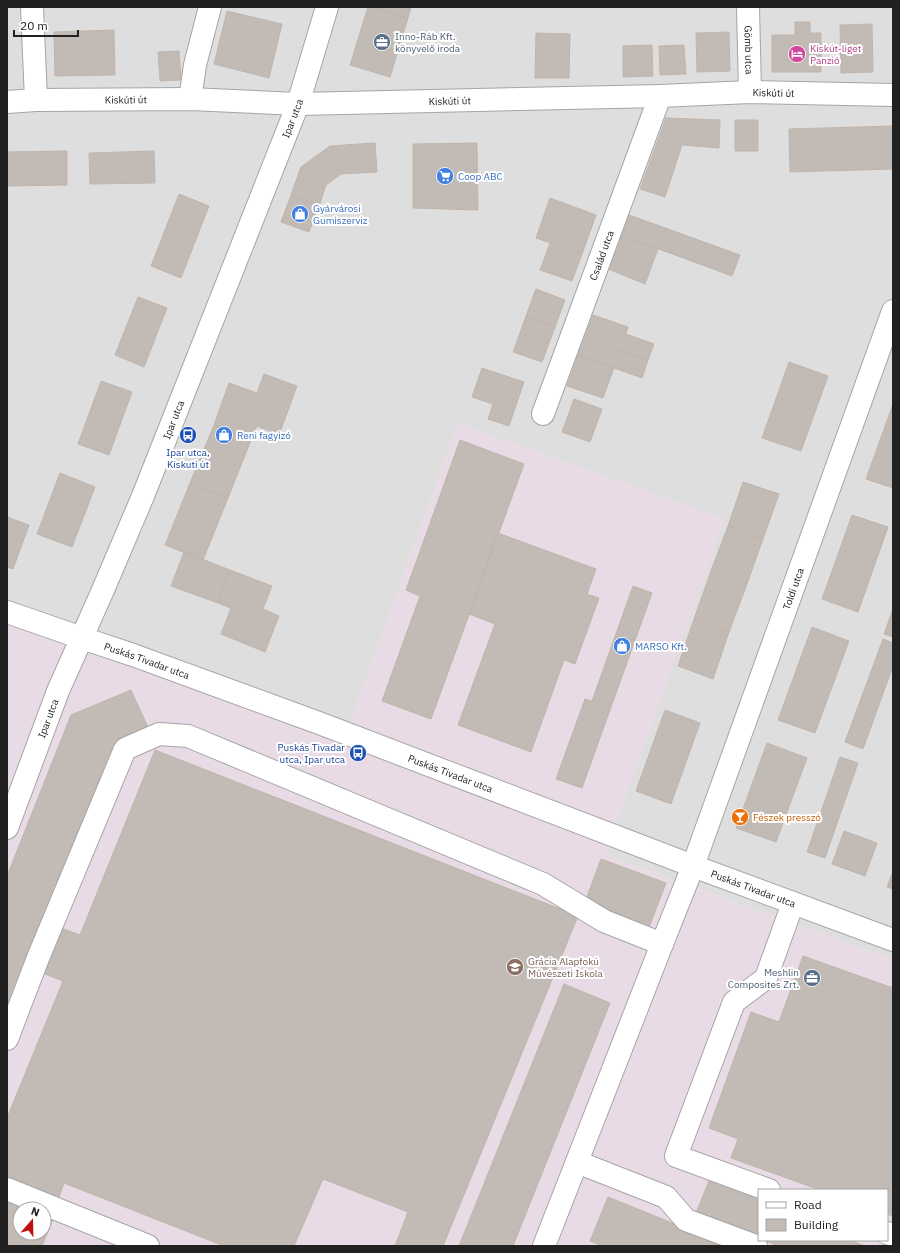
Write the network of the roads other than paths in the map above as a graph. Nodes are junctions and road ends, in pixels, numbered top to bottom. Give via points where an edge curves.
1 (32, 7) edge
2 (210, 7) edge
3 (327, 7) edge
4 (748, 7) edge
5 (750, 92) junction
6 (893, 95) edge
7 (660, 96) junction
8 (190, 99) junction
9 (36, 100) junction
10 (7, 102) edge
11 (298, 104) junction
12 (893, 311) edge
13 (543, 414) dead end
14 (7, 612) edge
15 (82, 638) junction
16 (7, 828) edge
17 (693, 866) junction
18 (793, 903) junction
19 (893, 940) edge
20 (662, 944) junction
21 (7, 1039) edge
22 (577, 1162) junction
23 (7, 1189) edge
24 (766, 1189) edge
25 (549, 1244) edge
26 (148, 1246) edge
27 (756, 1246) edge

1 - 9 street
2 - 8 street via 195,65
3 - 11 street, Ipar utca
4 - 5 street, Gömb utca
5 - 6 street, Kiskúti út
5 - 7 street, Kiskúti út
7 - 11 street, Kiskúti út
7 - 13 street, Család utca
8 - 9 street, Kiskúti út
8 - 11 street, Kiskúti út
9 - 10 street, Kiskúti út
11 - 15 street, Ipar utca via 143,496
12 - 17 street, Toldi utca
14 - 15 street, Puskás Tivadar utca
15 - 16 street, Ipar utca via 58,691
15 - 17 street, Puskás Tivadar utca via 319,723
17 - 18 street, Puskás Tivadar utca
17 - 20 street, Toldi utca
18 - 19 street, Puskás Tivadar utca
18 - 24 street via 766,978 734,1002 676,1156
20 - 21 street via 604,921 543,884 275,772 188,736 159,734 125,749
20 - 22 street, Toldi utca
22 - 25 street, Toldi utca
22 - 27 street via 666,1197 686,1220
23 - 26 street

